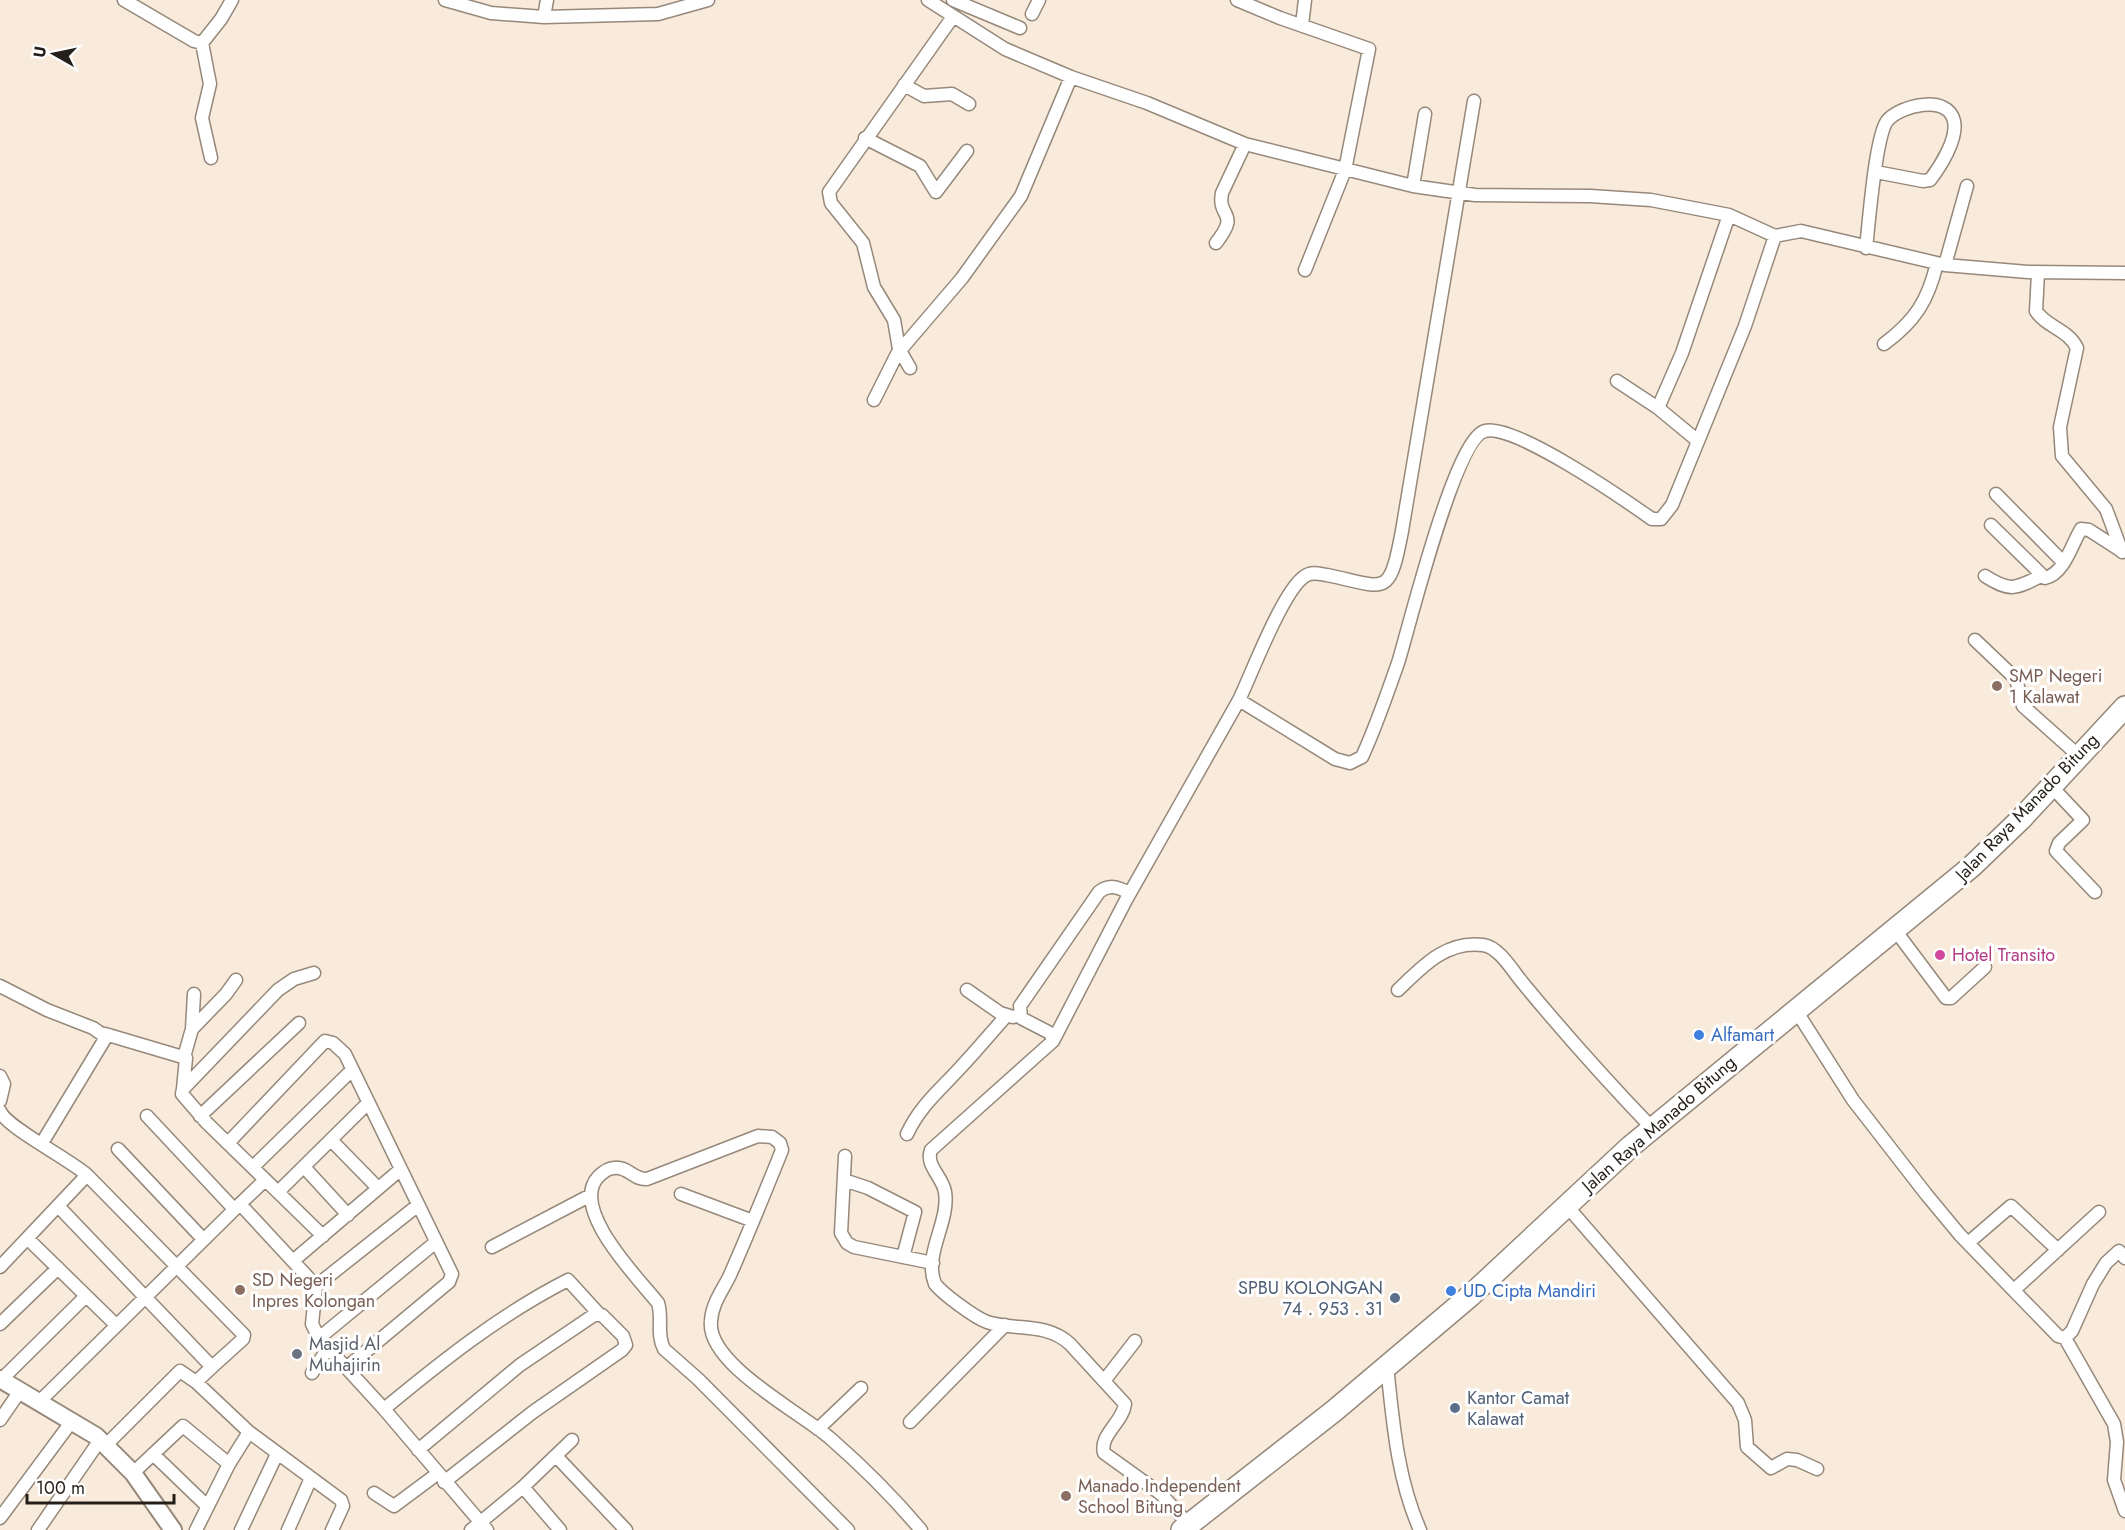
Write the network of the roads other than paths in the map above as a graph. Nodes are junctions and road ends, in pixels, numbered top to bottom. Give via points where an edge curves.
1 (124, 0) edge
2 (232, 0) edge
3 (445, 0) edge
4 (547, 0) edge
5 (708, 0) edge
6 (928, 0) edge
7 (953, 0) edge
8 (1039, 0) edge
9 (1237, 0) edge
10 (1305, 0) edge
11 (1032, 14) dead end
12 (544, 17) junction
13 (952, 18) junction
14 (1302, 25) junction
15 (1020, 28) dead end
16 (202, 43) junction
17 (1071, 77) junction
18 (904, 85) junction
19 (1474, 102) dead end
20 (969, 104) dead end
21 (1425, 114) dead end
22 (865, 138) junction
23 (1245, 144) junction
24 (966, 151) dead end
25 (211, 158) dead end
26 (1345, 170) junction
27 (1876, 172) junction
28 (1413, 186) junction
29 (1967, 186) dead end
30 (1458, 193) junction
31 (1729, 215) junction
32 (1775, 236) junction
33 (1216, 243) dead end
34 (1866, 248) junction
35 (1941, 264) junction
36 (1305, 270) dead end
37 (2038, 273) junction
38 (2125, 273) edge
39 (1884, 344) dead end
40 (899, 351) junction
41 (910, 368) dead end
42 (1617, 381) dead end
43 (874, 400) dead end
44 (1658, 408) junction
45 (1698, 441) junction
46 (1996, 494) dead end
47 (1991, 525) dead end
48 (2124, 553) edge
49 (2063, 562) junction
50 (1985, 576) dead end
51 (2041, 576) junction
52 (1975, 640) dead end
53 (1239, 700) junction
54 (2125, 707) edge
55 (2079, 756) junction
56 (2051, 786) junction
57 (2095, 892) dead end
58 (1130, 893) junction
59 (1895, 930) junction
60 (1985, 967) dead end
61 (314, 973) dead end
62 (237, 980) dead end
63 (0, 986) edge
64 (967, 990) dead end
65 (1398, 990) dead end
66 (194, 994) dead end
67 (1797, 1012) junction
68 (1007, 1015) junction
69 (1023, 1020) junction
70 (298, 1023) dead end
71 (192, 1029) junction
72 (105, 1034) junction
73 (1053, 1041) junction
74 (184, 1057) junction
75 (352, 1070) junction
76 (0, 1076) edge
77 (183, 1089) junction
78 (0, 1101) edge
79 (368, 1103) junction
80 (0, 1111) edge
81 (147, 1116) dead end
82 (200, 1116) junction
83 (1652, 1128) junction
84 (908, 1134) dead end
85 (331, 1140) junction
86 (42, 1143) junction
87 (228, 1143) junction
88 (118, 1149) dead end
89 (844, 1156) dead end
90 (253, 1167) junction
91 (304, 1167) junction
92 (401, 1169) junction
93 (87, 1175) junction
94 (266, 1180) junction
95 (844, 1180) junction
96 (378, 1188) junction
97 (278, 1192) junction
98 (681, 1194) dead end
99 (591, 1195) junction
100 (1566, 1205) junction
101 (58, 1206) junction
102 (237, 1206) junction
103 (417, 1206) junction
104 (2099, 1212) dead end
105 (348, 1215) junction
106 (753, 1221) junction
107 (323, 1236) junction
108 (28, 1239) junction
109 (202, 1239) junction
110 (436, 1242) junction
111 (1968, 1244) junction
112 (492, 1247) dead end
113 (2058, 1250) junction
114 (2123, 1251) edge
115 (903, 1257) junction
116 (294, 1260) junction
117 (933, 1263) junction
118 (0, 1267) edge
119 (175, 1267) junction
120 (58, 1268) junction
121 (316, 1286) junction
122 (2014, 1290) junction
123 (86, 1296) junction
124 (146, 1296) junction
125 (598, 1314) junction
126 (0, 1324) edge
127 (116, 1325) junction
128 (1005, 1325) junction
129 (319, 1338) junction
130 (2065, 1338) junction
131 (1135, 1341) dead end
132 (328, 1348) junction
133 (1387, 1366) junction
134 (212, 1367) junction
135 (346, 1368) junction
136 (312, 1373) dead end
137 (1, 1380) edge
138 (1104, 1381) junction
139 (196, 1382) junction
140 (861, 1388) dead end
141 (20, 1391) junction
142 (40, 1401) junction
143 (384, 1409) junction
144 (0, 1420) edge
145 (72, 1420) junction
146 (910, 1422) dead end
147 (819, 1429) junction
148 (249, 1432) junction
149 (572, 1440) dead end
150 (103, 1443) junction
151 (418, 1450) junction
152 (153, 1454) junction
153 (277, 1454) junction
154 (556, 1456) junction
155 (229, 1464) junction
156 (1817, 1468) dead end
157 (134, 1473) junction
158 (311, 1478) junction
159 (441, 1478) junction
160 (524, 1487) junction
161 (374, 1493) dead end
162 (207, 1506) junction
163 (2125, 1510) edge
164 (0, 1518) edge
165 (479, 1527) edge
166 (168, 1528) edge
167 (1186, 1528) edge
168 (38, 1530) edge
169 (196, 1530) edge
170 (241, 1530) edge
171 (288, 1530) edge
172 (332, 1530) edge
173 (560, 1530) edge
174 (626, 1530) edge
175 (848, 1530) edge
176 (921, 1530) edge
177 (1420, 1530) edge

1 - 16 street
2 - 16 street
3 - 12 street via 491,13
4 - 12 street
5 - 12 street via 658,14
6 - 13 street
7 - 15 street
8 - 11 street
9 - 14 street
10 - 14 street
13 - 17 street via 1005,49
13 - 18 street
14 - 26 street via 1369,49
16 - 25 street via 210,84 202,118
17 - 23 street via 1147,103
17 - 40 street via 1017,203 962,278
18 - 20 street via 924,96 952,94
18 - 22 street
19 - 30 street
21 - 28 street
22 - 24 street via 920,166 936,192
22 - 40 street via 831,187 829,197 863,243 874,287 896,324
23 - 26 street
23 - 33 street via 1222,194 1220,201 1228,224
26 - 28 street
26 - 36 street
27 - 27 street via 1881,136 1892,118 1920,105 1933,104 1950,113 1954,120 1953,136 1930,180
27 - 34 street
28 - 30 street
29 - 35 street
30 - 31 street via 1626,197
30 - 53 street via 1392,573 1384,583 1370,586 1315,573 1301,579
31 - 32 street
31 - 44 street via 1682,353
32 - 34 street via 1801,231
32 - 45 street via 1745,326
34 - 35 street
35 - 37 street
35 - 39 street via 1913,320
37 - 38 street
37 - 48 street via 2036,311 2040,318 2073,340 2077,348 2060,427 2062,456 2106,509
40 - 41 street
40 - 43 street
42 - 44 street
44 - 45 street
45 - 53 street via 1672,506 1657,520 1523,438 1498,431 1481,432 1465,454 1444,507 1397,664 1361,758 1350,763 1335,759
46 - 49 street
47 - 51 street
48 - 49 street via 2090,530 2081,529
49 - 51 street via 2050,577
50 - 51 street via 2013,588
52 - 55 street via 2016,679 2023,706
53 - 58 street
54 - 55 highway, Jalan Raya Manado Bitung
55 - 56 highway, Jalan Raya Manado Bitung
56 - 57 street via 2083,820 2056,851
56 - 59 highway, Jalan Raya Manado Bitung via 1971,867
58 - 69 street via 1116,886 1099,892 1020,1006 1019,1016
58 - 73 street
59 - 60 street via 1946,998 1952,998
59 - 67 highway, Jalan Raya Manado Bitung
61 - 77 street via 278,990
62 - 71 street
63 - 72 street
64 - 68 street
65 - 83 street via 1437,953 1488,947 1504,960 1576,1048
66 - 71 street
67 - 83 highway, Jalan Raya Manado Bitung
67 - 111 street via 1853,1100
68 - 69 street
68 - 84 street via 928,1099
69 - 73 street via 1050,1033
70 - 82 street
71 - 74 street
72 - 74 street
72 - 86 street via 105,1041
73 - 117 street via 931,1150 929,1159 946,1194
74 - 77 street via 187,1061
75 - 79 street
75 - 87 street via 345,1054 325,1041
75 - 90 street
76 - 78 street via 4,1084
77 - 82 street via 183,1095
79 - 85 street
79 - 92 street
80 - 86 street via 10,1125
81 - 102 street
82 - 87 street
83 - 100 highway, Jalan Raya Manado Bitung
85 - 91 street
85 - 96 street
86 - 93 street
87 - 90 street
88 - 109 street
89 - 95 street
90 - 94 street
91 - 97 street
91 - 105 street
92 - 96 street
92 - 103 street
93 - 101 street
93 - 119 street
94 - 97 street
94 - 102 street
95 - 115 street via 841,1233 847,1243
95 - 115 street via 915,1212
96 - 105 street
97 - 107 street
98 - 106 street
99 - 106 street via 596,1180 613,1168 625,1170 636,1179 647,1179 749,1139 767,1136 780,1143 782,1150
99 - 112 street
99 - 175 street via 592,1209 604,1234 658,1304 664,1349 698,1378
100 - 133 highway, Jalan Raya Manado Bitung via 1470,1296
100 - 156 street via 1738,1403 1745,1420 1747,1447 1771,1468 1787,1459
101 - 108 street
101 - 124 street
102 - 109 street
102 - 116 street
103 - 110 street
103 - 121 street
104 - 113 street
105 - 107 street
106 - 147 street via 713,1307 712,1335 723,1353 765,1393
107 - 116 street
108 - 118 street
108 - 120 street
109 - 119 street
110 - 129 street
110 - 135 street via 452,1270 451,1280
111 - 113 street via 2011,1206
111 - 122 street
113 - 122 street
114 - 130 street via 2106,1263 2075,1326
115 - 117 street
116 - 121 street
117 - 128 street via 933,1280 939,1289 986,1322
119 - 124 street
119 - 134 street via 244,1335
120 - 123 street
120 - 126 street
121 - 129 street via 312,1324
122 - 130 street via 2053,1333
123 - 127 street
123 - 137 street
124 - 127 street
124 - 134 street
125 - 143 street via 568,1280 478,1335
125 - 151 street via 520,1365
125 - 159 street via 623,1336 625,1347
127 - 142 street
128 - 138 street via 1057,1333
128 - 146 street
129 - 132 street
130 - 163 street via 2114,1424 2114,1480
131 - 138 street
132 - 135 street
132 - 136 street
133 - 167 highway, Jalan Raya Manado Bitung
133 - 177 street via 1402,1479
134 - 139 street
135 - 143 street
137 - 141 street
138 - 167 street via 1122,1398 1125,1407 1103,1442 1104,1453 1161,1494
139 - 148 street
139 - 150 street via 180,1371
140 - 147 street
141 - 142 street
141 - 144 street
142 - 145 street
143 - 151 street
145 - 150 street
145 - 164 street
147 - 176 street
148 - 153 street
148 - 155 street
149 - 154 street
150 - 157 street
150 - 168 street
151 - 159 street
152 - 155 street via 183,1426
152 - 157 street
152 - 162 street
153 - 158 street
153 - 170 street
154 - 160 street
154 - 174 street
155 - 162 street
157 - 166 street
158 - 171 street
158 - 172 street via 343,1502
159 - 161 street via 394,1506
159 - 165 street
160 - 165 street
160 - 173 street
162 - 169 street

